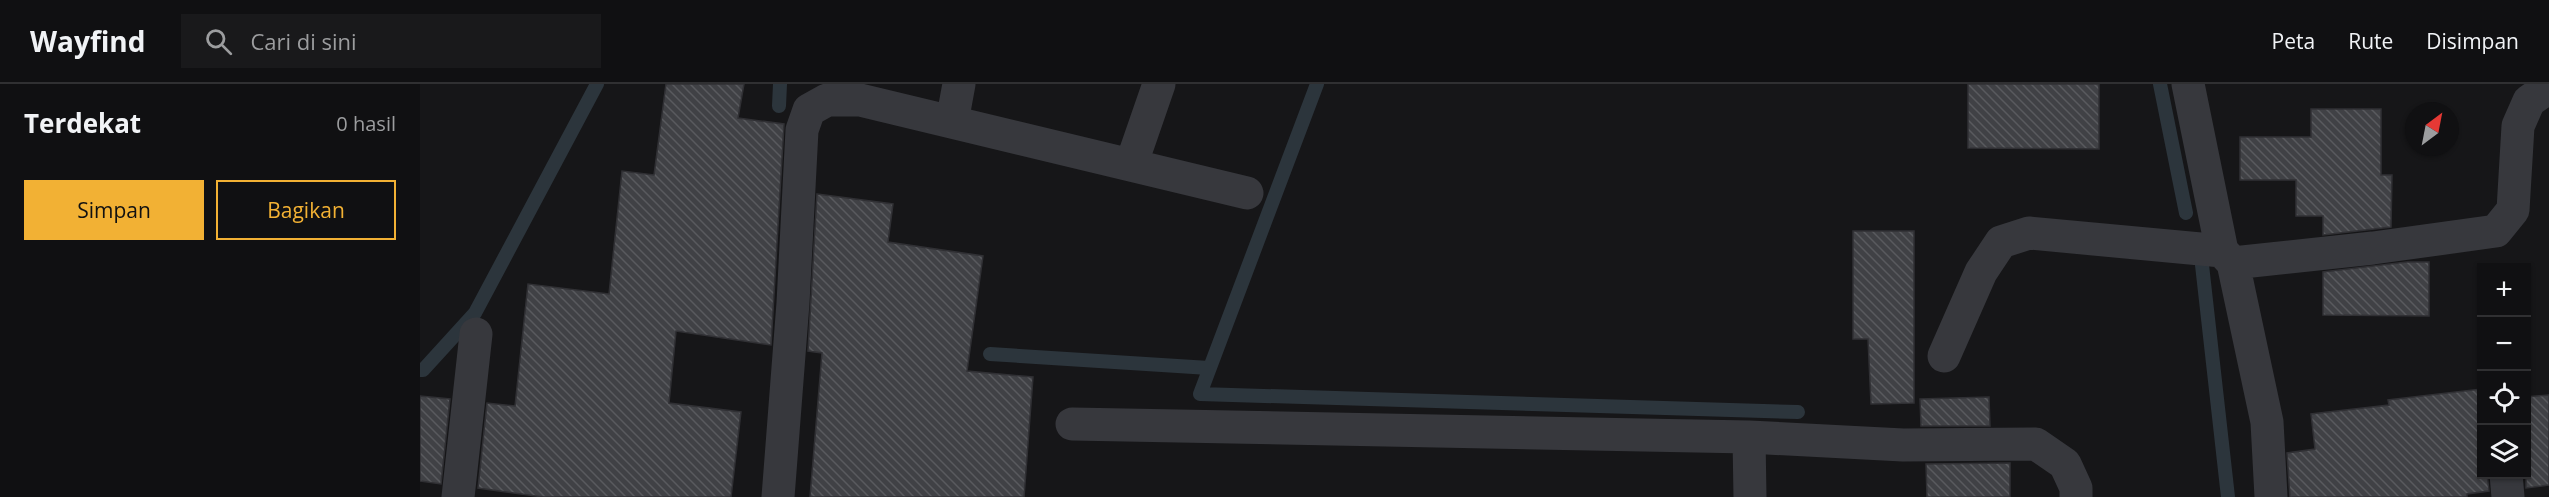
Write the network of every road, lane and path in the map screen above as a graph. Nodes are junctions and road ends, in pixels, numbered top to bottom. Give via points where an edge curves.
1 (959, 84) edge
2 (1159, 84) edge
3 (2188, 84) edge
4 (2549, 87) edge
5 (952, 122) junction
6 (1131, 165) junction
7 (1247, 193) dead end
8 (2227, 257) junction
9 (476, 334) dead end
10 (1944, 356) dead end
11 (1072, 424) dead end
12 (1749, 437) junction
13 (2506, 479) edge
14 (458, 497) edge
15 (778, 497) edge
16 (1750, 497) edge
17 (2076, 497) edge
18 (2271, 497) edge
19 (2508, 497) edge

1 - 5 street
2 - 6 street
3 - 8 street
4 - 8 street via 2529,100 2518,126 2513,210 2496,231 2373,248
5 - 6 street
5 - 15 street via 860,99 827,100 809,110 802,130
6 - 7 street
8 - 10 street via 2029,233 2001,242 1981,272
8 - 18 street via 2267,422
9 - 14 street
11 - 12 street
12 - 16 street
12 - 17 street via 1903,445 2036,444 2066,464
13 - 19 street

